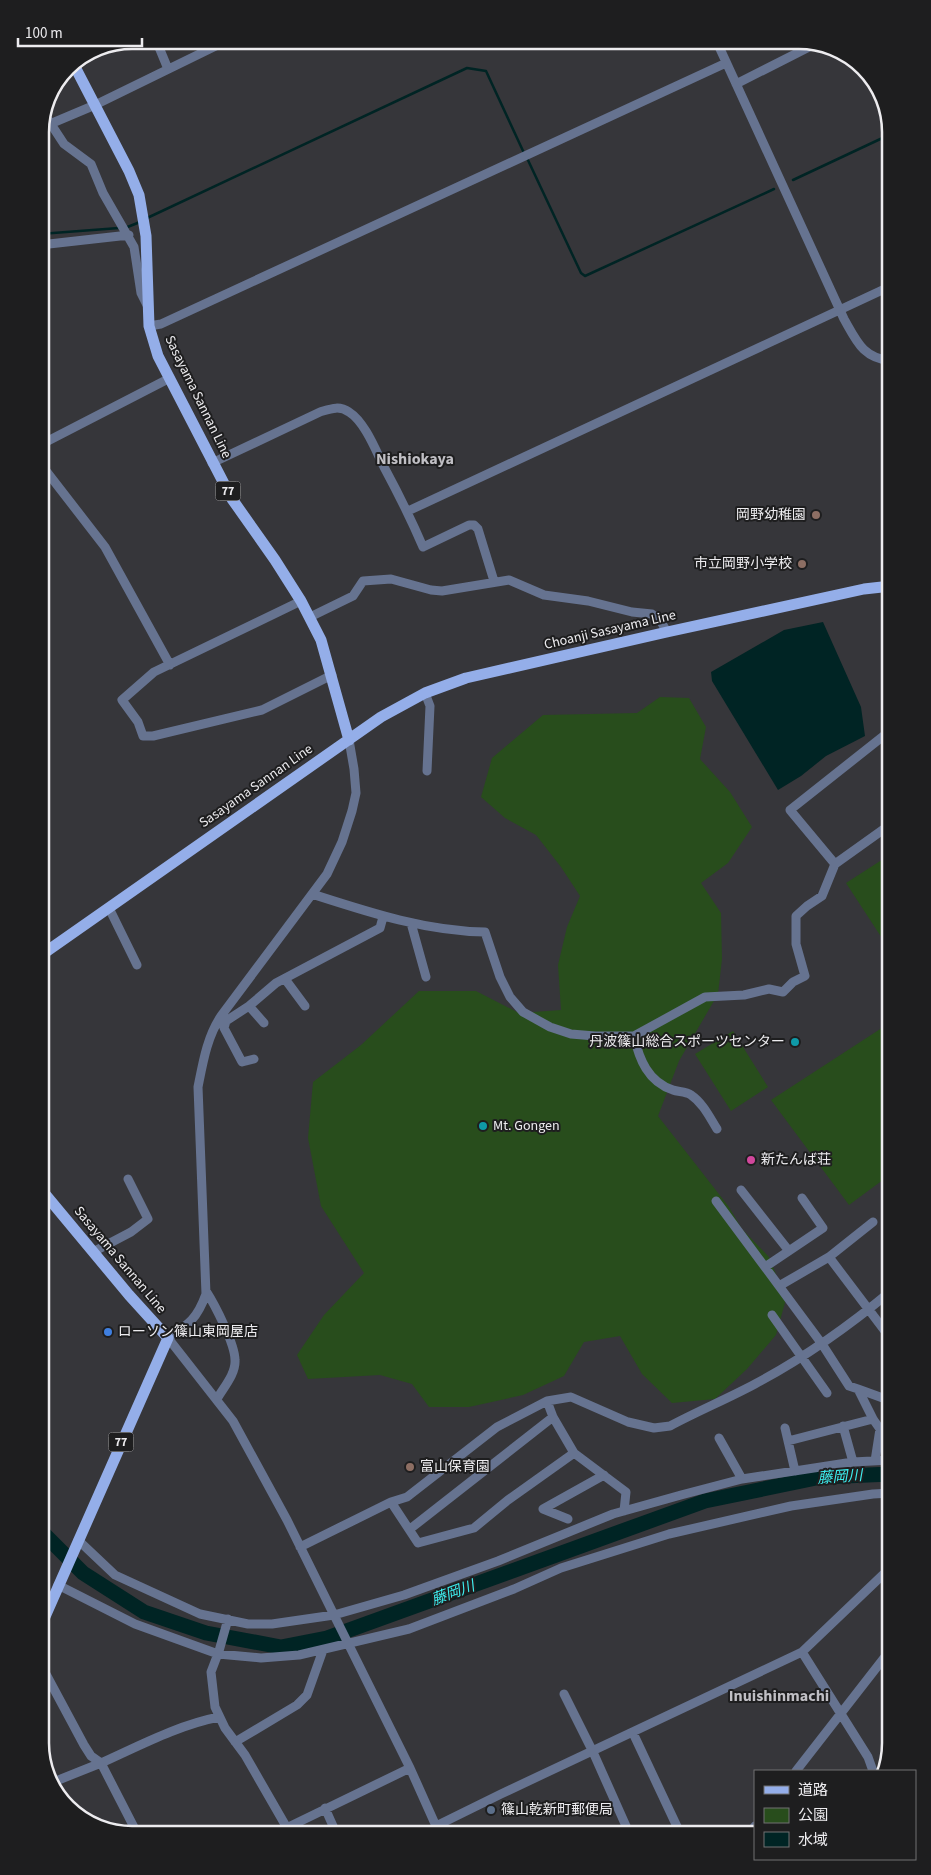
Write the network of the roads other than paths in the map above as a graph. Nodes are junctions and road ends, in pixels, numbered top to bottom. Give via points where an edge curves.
1 (160, 49) edge
2 (209, 49) edge
3 (720, 49) edge
4 (805, 49) edge
5 (726, 62) junction
6 (168, 69) junction
7 (76, 70) edge
8 (736, 84) junction
9 (95, 105) junction
10 (50, 124) joint
11 (128, 233) junction
12 (49, 244) edge
13 (882, 290) edge
14 (147, 304) junction
15 (840, 310) junction
16 (149, 326) junction
17 (882, 360) edge
18 (170, 378) junction
19 (49, 441) edge
20 (212, 463) junction
21 (49, 475) edge
22 (408, 510) junction
23 (494, 581) junction
24 (882, 587) edge
25 (301, 601) junction
26 (310, 617) junction
27 (667, 632) junction
28 (170, 664) junction
29 (332, 675) junction
30 (425, 693) junction
31 (882, 737) edge
32 (349, 740) junction
33 (427, 771) dead end
34 (882, 830) edge
35 (835, 864) junction
36 (312, 894) junction
37 (109, 908) junction
38 (383, 917) junction
39 (411, 922) junction
40 (49, 950) edge
41 (137, 965) dead end
42 (426, 977) dead end
43 (285, 979) junction
44 (249, 1006) junction
45 (305, 1006) dead end
46 (224, 1019) junction
47 (264, 1023) dead end
48 (634, 1036) junction
49 (254, 1060) dead end
50 (717, 1129) dead end
51 (128, 1179) dead end
52 (741, 1190) dead end
53 (802, 1198) dead end
54 (49, 1199) edge
55 (716, 1201) dead end
56 (873, 1222) dead end
57 (790, 1251) junction
58 (93, 1252) junction
59 (829, 1256) junction
60 (765, 1267) junction
61 (779, 1286) junction
62 (206, 1291) junction
63 (882, 1298) edge
64 (869, 1309) junction
65 (772, 1315) dead end
66 (882, 1327) edge
67 (168, 1338) junction
68 (822, 1344) junction
69 (801, 1357) junction
70 (858, 1388) junction
71 (827, 1393) dead end
72 (882, 1398) edge
73 (216, 1399) junction
74 (547, 1400) junction
75 (553, 1418) junction
76 (873, 1419) junction
77 (843, 1426) junction
78 (785, 1428) dead end
79 (719, 1438) dead end
80 (788, 1441) junction
81 (574, 1453) junction
82 (874, 1461) junction
83 (882, 1461) edge
84 (853, 1462) junction
85 (795, 1471) junction
86 (604, 1476) junction
87 (742, 1479) junction
88 (882, 1494) edge
89 (391, 1502) junction
90 (624, 1511) junction
91 (568, 1519) dead end
92 (410, 1529) junction
93 (77, 1543) junction
94 (300, 1547) junction
95 (882, 1576) edge
96 (60, 1582) junction
97 (49, 1607) edge
98 (336, 1618) junction
99 (227, 1621) junction
100 (348, 1643) junction
101 (323, 1650) junction
102 (802, 1652) junction
103 (219, 1653) junction
104 (882, 1660) edge
105 (49, 1680) edge
106 (564, 1694) dead end
107 (840, 1714) junction
108 (220, 1717) junction
109 (633, 1733) junction
110 (235, 1742) junction
111 (593, 1752) junction
112 (101, 1763) junction
113 (410, 1768) junction
114 (797, 1770) edge
115 (873, 1770) edge
116 (58, 1780) edge
117 (325, 1808) junction
118 (133, 1826) edge
119 (286, 1826) edge
120 (291, 1826) edge
121 (333, 1826) edge
122 (436, 1826) edge
123 (445, 1826) edge
124 (626, 1826) edge
125 (678, 1826) edge

1 - 6 street
2 - 6 street
3 - 5 street
4 - 8 street
5 - 8 street
5 - 16 street via 161,324
6 - 9 street
7 - 9 main road, Sasayama Sannan Line / 77
8 - 15 street
9 - 10 street
9 - 14 main road, Sasayama Sannan Line / 77 via 129,171 143,210
10 - 11 street via 64,144 91,164 103,193
11 - 12 street
11 - 14 street via 134,246 141,293
13 - 15 street
14 - 16 main road, Sasayama Sannan Line / 77
15 - 17 street via 856,340 868,354
15 - 22 street
16 - 18 main road, Sasayama Sannan Line / 77 via 158,356
18 - 19 street
18 - 20 main road, Sasayama Sannan Line / 77
20 - 22 street via 320,412 335,408 348,411 371,441
20 - 25 main road, Sasayama Sannan Line / 77 via 232,499
21 - 28 street via 105,547
22 - 23 street via 423,546 474,525
23 - 26 street via 442,591 391,579 363,581 353,596
23 - 27 street via 510,580 544,595 652,614
24 - 27 main road, Choanji Sasayama Line
25 - 26 main road, Sasayama Sannan Line / 77
25 - 28 street
26 - 29 main road, Sasayama Sannan Line / 77
27 - 30 main road, Choanji Sasayama Line via 466,678
28 - 29 street via 154,672 122,700 138,722 143,736 262,710
29 - 32 main road, Sasayama Sannan Line / 77
30 - 32 main road, Choanji Sasayama Line via 381,717
30 - 33 street via 430,706
31 - 35 street via 790,810
32 - 36 street via 356,793 352,810 328,874
32 - 37 main road, Sasayama Sannan Line
34 - 35 street
35 - 48 street via 822,896 796,916 796,944 805,976 783,992 769,989 744,995 705,997
36 - 38 street
36 - 46 street
37 - 40 main road, Sasayama Sannan Line
37 - 41 street
38 - 39 street
38 - 43 street via 380,928
39 - 42 street
39 - 48 street via 458,932 485,932 510,997 524,1012 550,1026 570,1034
43 - 44 street
43 - 45 street
44 - 46 street
44 - 47 street
46 - 49 street via 224,1028 242,1062
46 - 62 street via 214,1026 198,1087
48 - 50 street via 648,1075 671,1090 690,1094
51 - 58 street via 148,1219
52 - 57 street
53 - 57 street via 823,1228
54 - 58 main road, Sasayama Sannan Line
55 - 60 street
56 - 59 street
57 - 60 street
58 - 67 main road, Sasayama Sannan Line
59 - 61 street
59 - 64 street
60 - 61 street
61 - 68 street
62 - 67 street via 201,1308 191,1322
62 - 73 street via 216,1307 235,1360 232,1374
63 - 64 street
64 - 66 street
64 - 68 street
65 - 69 street
67 - 73 street
67 - 93 main road, 77
68 - 69 street
68 - 70 street via 849,1386
69 - 71 street
69 - 74 street via 670,1426 654,1428 628,1422 571,1398
70 - 72 street
70 - 76 street
73 - 94 street via 233,1421
74 - 75 street
74 - 89 street via 497,1427 407,1497
75 - 81 street
75 - 92 street
76 - 77 street
76 - 82 street via 880,1429
77 - 80 street
77 - 84 street
78 - 80 street
79 - 87 street
80 - 85 street
81 - 86 street
81 - 92 street via 474,1528 418,1543
82 - 83 street
82 - 84 street
84 - 85 street
85 - 87 street
86 - 90 street via 626,1492
86 - 91 street via 543,1509
87 - 90 street
88 - 100 street via 791,1506 670,1534 561,1568 417,1626
89 - 92 street
89 - 94 street
90 - 98 street
93 - 96 main road, 77
93 - 99 street via 115,1575 200,1614
94 - 98 street
95 - 102 street
96 - 97 main road, 77
96 - 103 street via 134,1624
98 - 99 street via 272,1624
98 - 100 street
99 - 103 street
100 - 101 street
100 - 113 street
101 - 103 street via 261,1658
101 - 110 street via 307,1695 298,1705
102 - 107 street
102 - 109 street
103 - 108 street via 211,1672 213,1696
104 - 107 street
105 - 112 street via 84,1745
106 - 111 street
107 - 114 street
107 - 115 street via 868,1756
108 - 110 street
108 - 112 street via 158,1737
109 - 111 street
109 - 125 street
110 - 119 street
111 - 123 street via 501,1794
111 - 124 street
112 - 116 street
112 - 118 street
113 - 117 street
113 - 122 street
117 - 120 street
117 - 121 street

